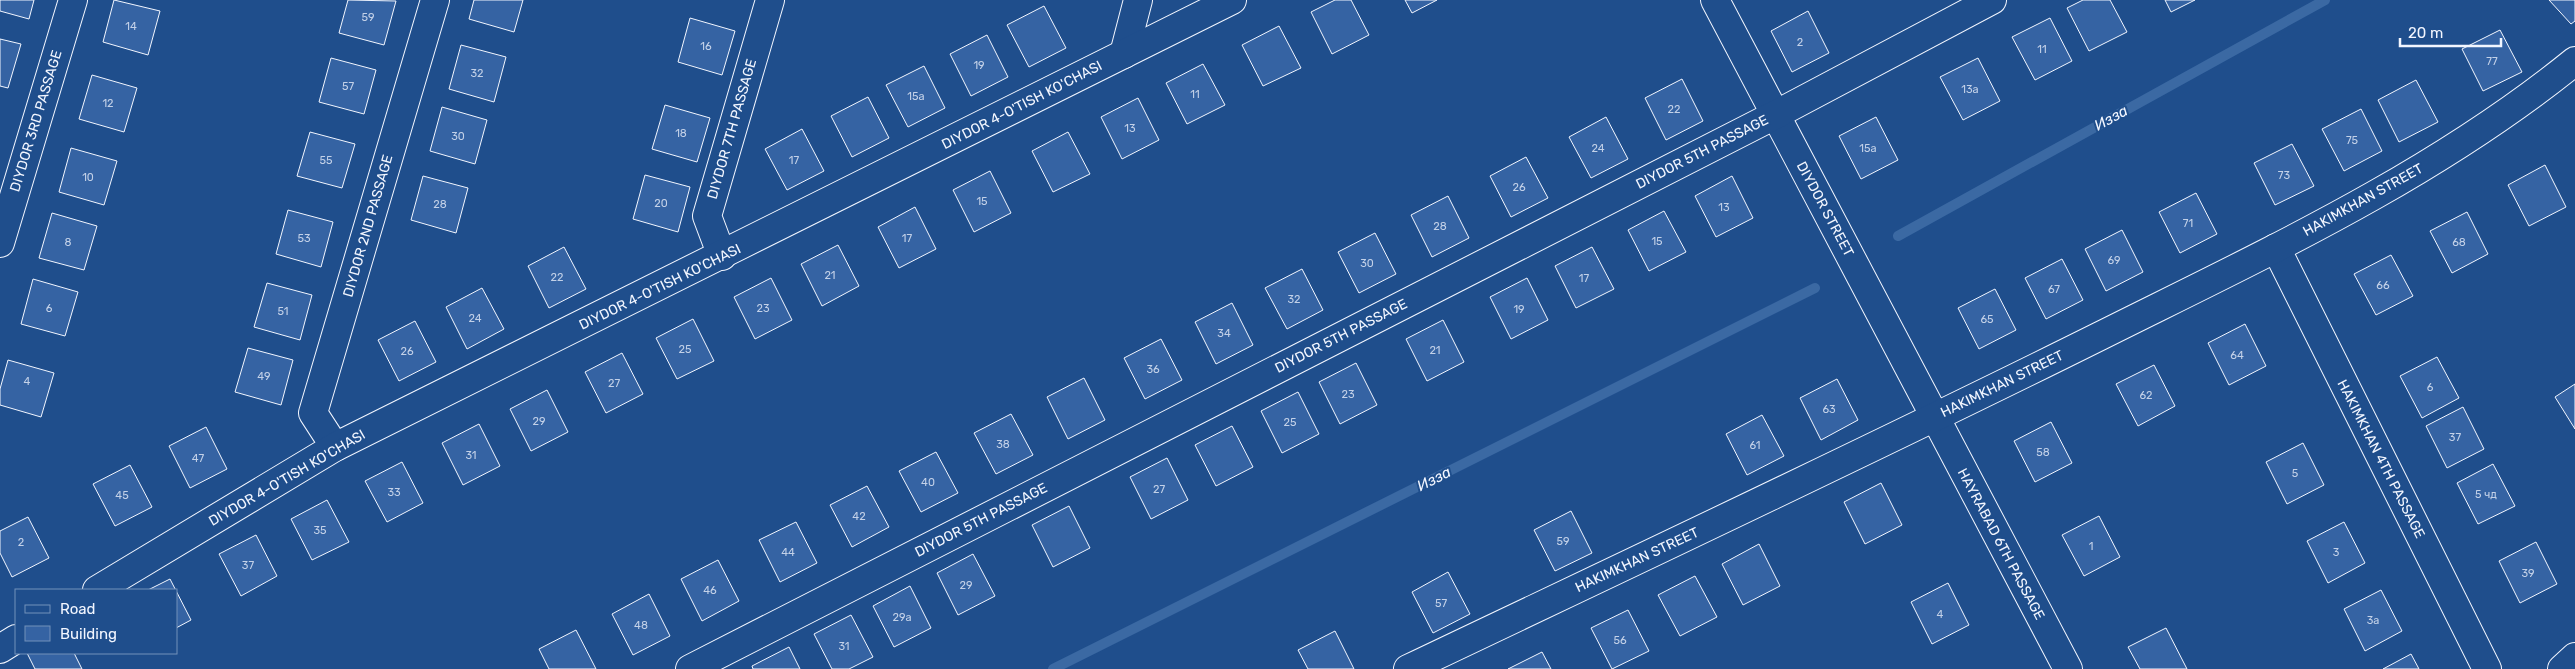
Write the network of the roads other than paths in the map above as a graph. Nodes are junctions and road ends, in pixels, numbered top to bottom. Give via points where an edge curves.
1 (73, 0) edge
2 (435, 0) edge
3 (770, 0) edge
4 (1138, 0) edge
5 (1232, 0) edge
6 (1715, 0) edge
7 (1992, 0) edge
8 (1124, 54) junction
9 (2575, 61) edge
10 (1776, 115) junction
11 (0, 243) edge
12 (2276, 248) junction
13 (722, 256) junction
14 (1934, 418) junction
15 (336, 447) junction
16 (99, 589) edge
17 (15, 640) edge
18 (0, 648) edge
19 (2575, 657) edge
20 (690, 669) edge
21 (1408, 669) edge
22 (2068, 669) edge
23 (2487, 669) edge
24 (2562, 669) edge

1 - 11 street, DIYDOR 3RD PASSAGE
2 - 15 street, DIYDOR 2ND PASSAGE via 314,413
3 - 13 street, DIYDOR 7TH PASSAGE via 707,216
4 - 8 street
5 - 8 street, DIYDOR 4-O'TISH KO'CHASI
6 - 10 street, DIYDOR STREET
7 - 10 street, DIYDOR 5TH PASSAGE
8 - 13 street, DIYDOR 4-O'TISH KO'CHASI
9 - 12 street, HAKIMKHАN STREET via 2456,147
10 - 14 street, DIYDOR STREET
10 - 20 street, DIYDOR 5TH PASSAGE
12 - 14 street, HAKIMKHАN STREET
12 - 23 street, HAKIMKHАN 4TH PASSAGE
13 - 15 street, DIYDOR 4-O'TISH KO'CHASI
14 - 21 street, HAKIMKHАN STREET
14 - 22 street, HAYRABAD 6TH PASSAGE
15 - 16 street, DIYDOR 4-O'TISH KO'CHASI
17 - 18 street
19 - 24 street

